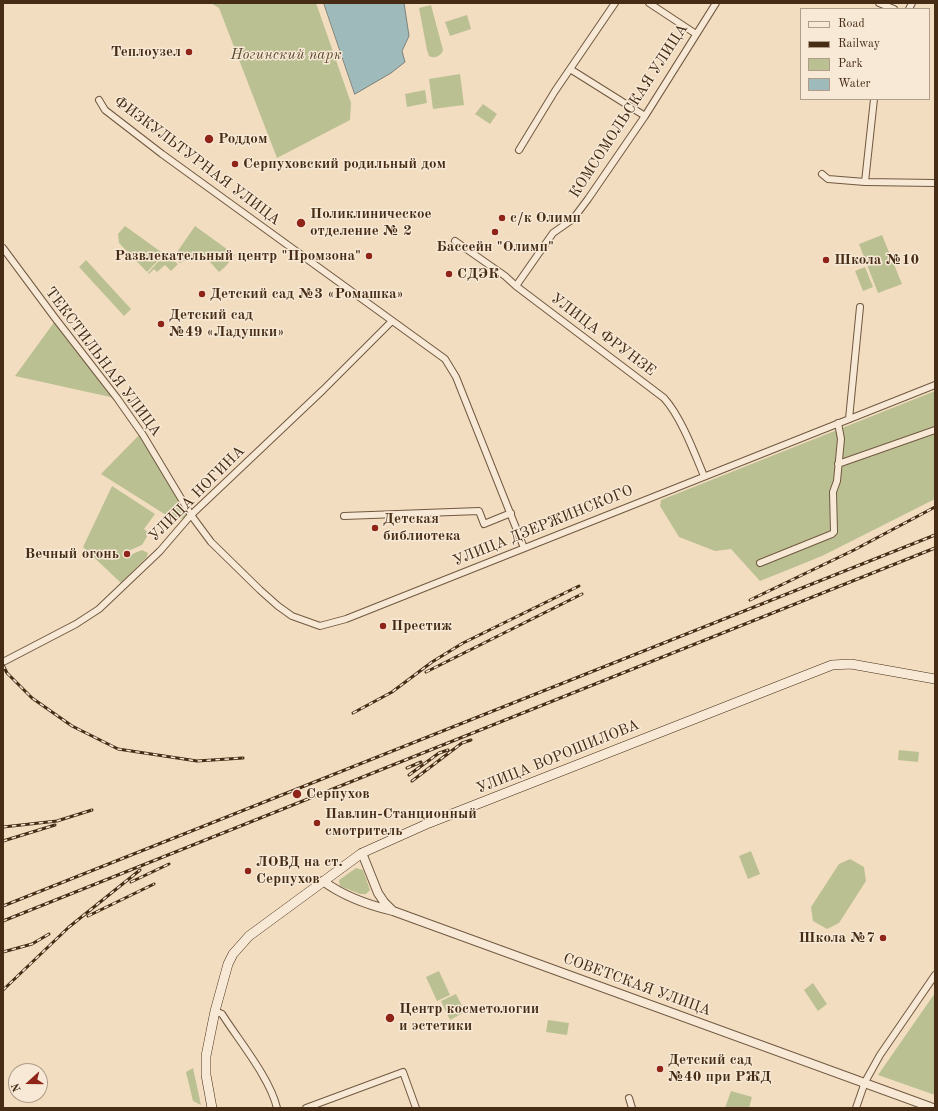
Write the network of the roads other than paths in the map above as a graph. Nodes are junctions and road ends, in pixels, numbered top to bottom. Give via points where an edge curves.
1 (616, 3) edge
2 (649, 3) edge
3 (716, 3) edge
4 (879, 3) edge
5 (892, 8) edge
6 (696, 34) junction
7 (570, 70) junction
8 (99, 100) dead end
9 (874, 100) edge
10 (645, 116) junction
11 (519, 150) dead end
12 (822, 174) dead end
13 (865, 182) junction
14 (935, 184) edge
15 (455, 241) dead end
16 (3, 248) edge
17 (516, 286) junction
18 (860, 308) dead end
19 (392, 321) junction
20 (935, 385) edge
21 (849, 419) junction
22 (838, 423) junction
23 (935, 430) edge
24 (838, 464) junction
25 (704, 476) junction
26 (511, 513) junction
27 (191, 515) junction
28 (344, 516) dead end
29 (524, 548) junction
30 (760, 563) dead end
31 (3, 662) edge
32 (935, 679) edge
33 (362, 852) junction
34 (323, 881) junction
35 (375, 885) junction
36 (355, 899) junction
37 (394, 911) junction
38 (935, 975) edge
39 (215, 1011) junction
40 (865, 1082) junction
41 (629, 1098) dead end
42 (212, 1108) edge
43 (277, 1108) edge
44 (306, 1108) edge
45 (416, 1108) edge
46 (632, 1108) edge
47 (856, 1108) edge
48 (933, 1108) edge

1 - 7 street
2 - 6 street
3 - 6 street, КОМСОМОЛЬСКАЯ УЛИЦА
4 - 5 street
6 - 10 street, КОМСОМОЛЬСКАЯ УЛИЦА
7 - 10 street
7 - 11 street
8 - 19 street, ФИЗКУЛЬТУРНАЯ УЛИЦА via 105,110 162,154
9 - 13 street
10 - 17 street, КОМСОМОЛЬСКАЯ УЛИЦА via 573,219 553,233
12 - 13 street via 828,179
13 - 14 street
15 - 17 street, УЛИЦА ФРУНЗЕ
16 - 27 street, ТЕКСТИЛЬНАЯ УЛИЦА via 117,398 143,435
17 - 25 street, УЛИЦА ФРУНЗЕ via 670,404
18 - 21 street
19 - 26 street, ФИЗКУЛЬТУРНАЯ УЛИЦА via 445,359 456,377
19 - 27 street, УЛИЦА НОГИНА
20 - 21 street, УЛИЦА ДЗЕРЖИНСКОГО
21 - 22 street, УЛИЦА ДЗЕРЖИНСКОГО
22 - 24 street via 841,439
22 - 25 street, УЛИЦА ДЗЕРЖИНСКОГО
23 - 24 street
24 - 30 street via 837,481 833,492 834,532
25 - 29 street, УЛИЦА ДЗЕРЖИНСКОГО
26 - 28 street via 484,524 479,511
26 - 29 street, ФИЗКУЛЬТУРНАЯ УЛИЦА
27 - 29 street, УЛИЦА ДЗЕРЖИНСКОГО via 211,542 278,606 292,616 320,626 346,619
27 - 31 street, УЛИЦА НОГИНА via 160,551 99,609 76,624
32 - 33 main road, УЛИЦА ВОРОШИЛОВА via 851,664 832,665 437,820
33 - 34 main road, УЛИЦА ВОРОШИЛОВА
33 - 35 street, СОВЕТСКАЯ УЛИЦА
34 - 36 street
34 - 39 main road, УЛИЦА ВОРОШИЛОВА via 249,936 233,954
35 - 36 street via 375,892 369,899
35 - 37 street, СОВЕТСКАЯ УЛИЦА via 381,898
36 - 37 street
37 - 40 street, СОВЕТСКАЯ УЛИЦА
38 - 40 street via 880,1054
39 - 42 main road, УЛИЦА ВОРОШИЛОВА via 205,1062
39 - 43 street via 222,1014 264,1077
40 - 47 street
40 - 48 street, СОВЕТСКАЯ УЛИЦА
41 - 46 street
44 - 45 street via 403,1072

